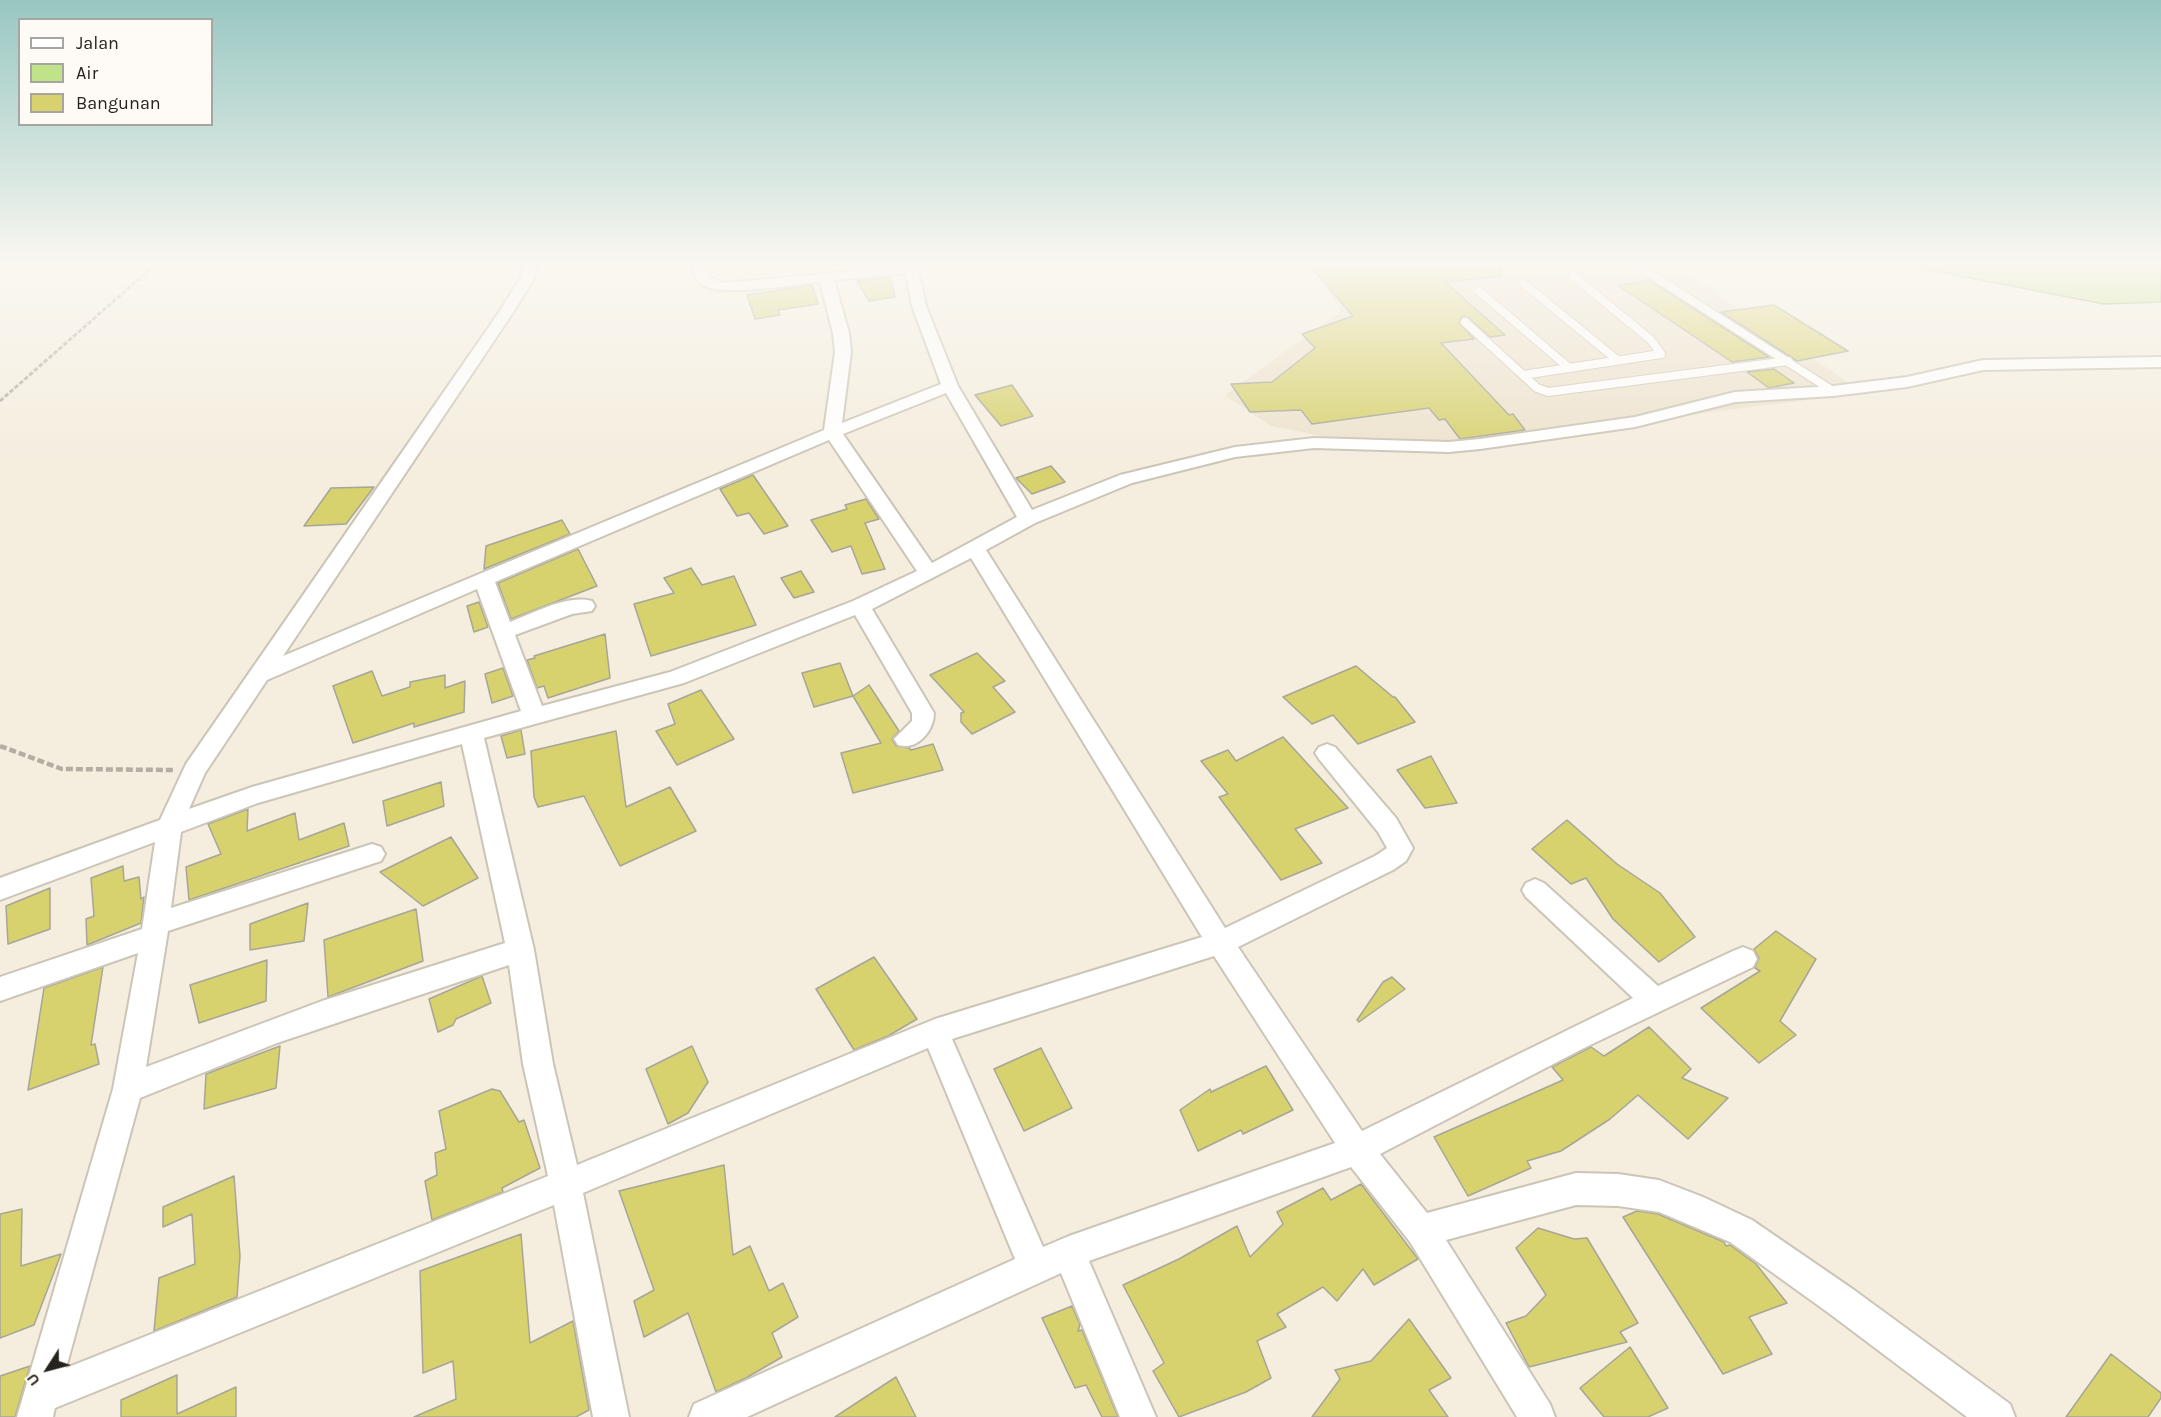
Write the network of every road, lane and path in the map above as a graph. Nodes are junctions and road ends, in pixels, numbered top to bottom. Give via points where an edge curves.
1 (81, 330) edge
2 (493, 330) edge
3 (840, 330) edge
4 (928, 330) edge
5 (1474, 330) edge
6 (1525, 330) edge
7 (1581, 330) edge
8 (1639, 330) edge
9 (1739, 330) edge
10 (1616, 359) junction
11 (1788, 361) junction
12 (2161, 362) edge
13 (1568, 367) junction
14 (1523, 375) junction
15 (950, 386) junction
16 (1833, 391) junction
17 (0, 401) edge
18 (832, 431) junction
19 (1028, 519) junction
20 (975, 548) junction
21 (929, 573) junction
22 (484, 580) junction
23 (585, 606) dead end
24 (860, 606) junction
25 (503, 632) junction
26 (256, 676) junction
27 (534, 716) junction
28 (471, 733) junction
29 (906, 739) dead end
30 (0, 746) edge
31 (1327, 753) dead end
32 (194, 770) junction
33 (169, 828) junction
34 (372, 854) dead end
35 (0, 889) edge
36 (1535, 890) dead end
37 (155, 930) junction
38 (1220, 943) junction
39 (520, 950) junction
40 (1743, 959) dead end
41 (0, 989) edge
42 (1654, 1000) junction
43 (935, 1032) junction
44 (128, 1089) junction
45 (1357, 1150) junction
46 (566, 1185) junction
47 (1421, 1231) junction
48 (1069, 1252) junction
49 (1035, 1267) junction
50 (37, 1407) edge
51 (611, 1417) edge
52 (707, 1417) edge
53 (1138, 1417) edge
54 (1536, 1417) edge
55 (1997, 1417) edge

1 - 17 path
2 - 26 street
3 - 18 street via 843,352
4 - 15 street
5 - 14 lane
6 - 13 lane
7 - 10 lane
8 - 10 lane via 1661,354
9 - 11 lane
10 - 13 lane
11 - 14 lane via 1548,392
11 - 16 lane
12 - 16 street via 1983,365 1907,382
13 - 14 lane
15 - 18 street
15 - 19 street
16 - 19 street via 1735,397 1635,422 1480,444 1449,447 1314,443 1235,452 1126,479
18 - 21 street
18 - 22 street
19 - 20 street
20 - 21 street
20 - 38 street
21 - 24 street
22 - 25 street
22 - 26 street
23 - 25 street
24 - 27 street via 676,678
24 - 29 street via 923,713 923,724
25 - 27 street
26 - 32 street
27 - 28 street
28 - 33 street via 252,796
28 - 39 street
30 - 32 path via 62,769
31 - 38 street via 1387,825 1401,848 1384,863
32 - 33 street
33 - 35 street
33 - 37 street
34 - 37 street
36 - 42 street
37 - 41 street
37 - 44 street
38 - 43 street
38 - 45 street
39 - 44 street via 366,997 208,1054
39 - 46 street via 538,1064
40 - 42 street
42 - 45 street
43 - 46 street
43 - 49 street
44 - 50 street
45 - 47 street
45 - 48 street
46 - 50 street
46 - 51 street
47 - 54 street
47 - 55 street via 1576,1189 1618,1190 1666,1198 1741,1232
48 - 49 street
48 - 53 street
49 - 52 street

